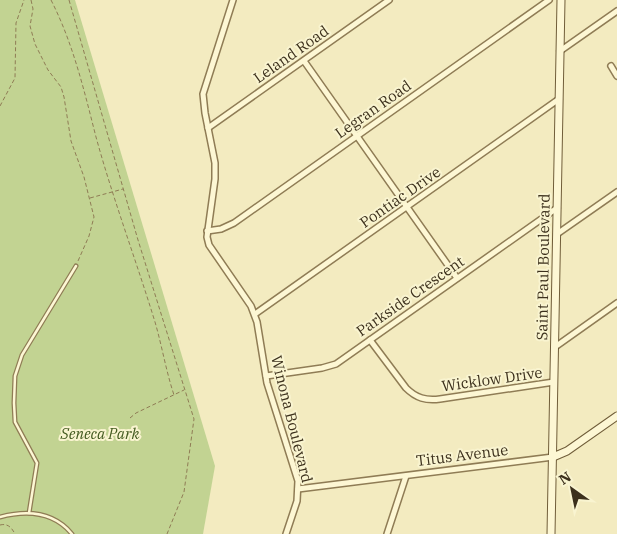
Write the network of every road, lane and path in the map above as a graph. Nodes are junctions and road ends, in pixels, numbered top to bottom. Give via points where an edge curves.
1 (24, 0) edge
2 (32, 0) edge
3 (51, 0) edge
4 (69, 0) edge
5 (233, 0) edge
6 (390, 0) edge
7 (550, 0) edge
8 (561, 0) edge
9 (617, 11) edge
10 (560, 51) junction
11 (304, 61) junction
12 (611, 66) dead end
13 (617, 76) edge
14 (559, 99) junction
15 (0, 106) edge
16 (208, 128) junction
17 (357, 136) junction
18 (124, 188) junction
19 (113, 191) junction
20 (617, 192) edge
21 (90, 198) junction
22 (408, 207) junction
23 (557, 208) junction
24 (207, 231) junction
25 (557, 234) junction
26 (76, 266) joint
27 (457, 278) junction
28 (617, 303) edge
29 (255, 314) junction
30 (370, 340) junction
31 (555, 347) junction
32 (266, 376) junction
33 (554, 382) junction
34 (185, 389) junction
35 (174, 395) junction
36 (617, 416) edge
37 (130, 418) dead end
38 (553, 458) junction
39 (406, 476) junction
40 (298, 489) junction
41 (29, 513) junction
42 (0, 517) edge
43 (0, 525) edge
44 (15, 534) edge
45 (72, 534) edge
46 (167, 534) edge
47 (286, 534) edge
48 (387, 534) edge
49 (551, 534) edge

1 - 15 path via 16,24 15,78
2 - 21 path via 30,26 35,44 61,87 71,141
3 - 19 path via 61,18 81,76
4 - 18 path
5 - 16 street, Winona Boulevard via 203,94
6 - 11 street, Leland Road
7 - 17 street, Legran Road
8 - 10 main road, Saint Paul Boulevard
9 - 10 street
10 - 14 main road, Saint Paul Boulevard
11 - 16 street, Leland Road
11 - 17 street
12 - 13 street
14 - 22 street, Pontiac Drive
14 - 23 main road, Saint Paul Boulevard
16 - 24 street, Winona Boulevard via 215,179
17 - 22 street
17 - 24 street, Legran Road via 234,223
18 - 19 path
18 - 34 path
19 - 21 path
19 - 35 path via 155,322
20 - 25 street
21 - 26 path via 94,217
22 - 27 street
22 - 29 street, Pontiac Drive
23 - 25 main road, Saint Paul Boulevard
23 - 27 street, Parkside Crescent
24 - 29 street, Winona Boulevard via 209,245
25 - 31 main road, Saint Paul Boulevard
26 - 41 lane via 22,355 15,376 15,422 37,463
27 - 30 street, Parkside Crescent
28 - 31 street
29 - 32 street, Winona Boulevard
30 - 32 street, Parkside Crescent via 329,367
30 - 33 street, Wicklow Drive via 411,394 424,399
31 - 33 main road, Saint Paul Boulevard
32 - 40 street, Winona Boulevard
33 - 38 main road, Saint Paul Boulevard
34 - 35 path
34 - 46 path via 194,419 184,492
35 - 37 path
36 - 38 main road, Titus Avenue
38 - 39 street, Titus Avenue
38 - 49 main road, Saint Paul Boulevard
39 - 40 street, Titus Avenue
39 - 48 street
40 - 47 street, Winona Boulevard
41 - 42 lane
41 - 45 lane via 49,516
43 - 44 path via 10,526

